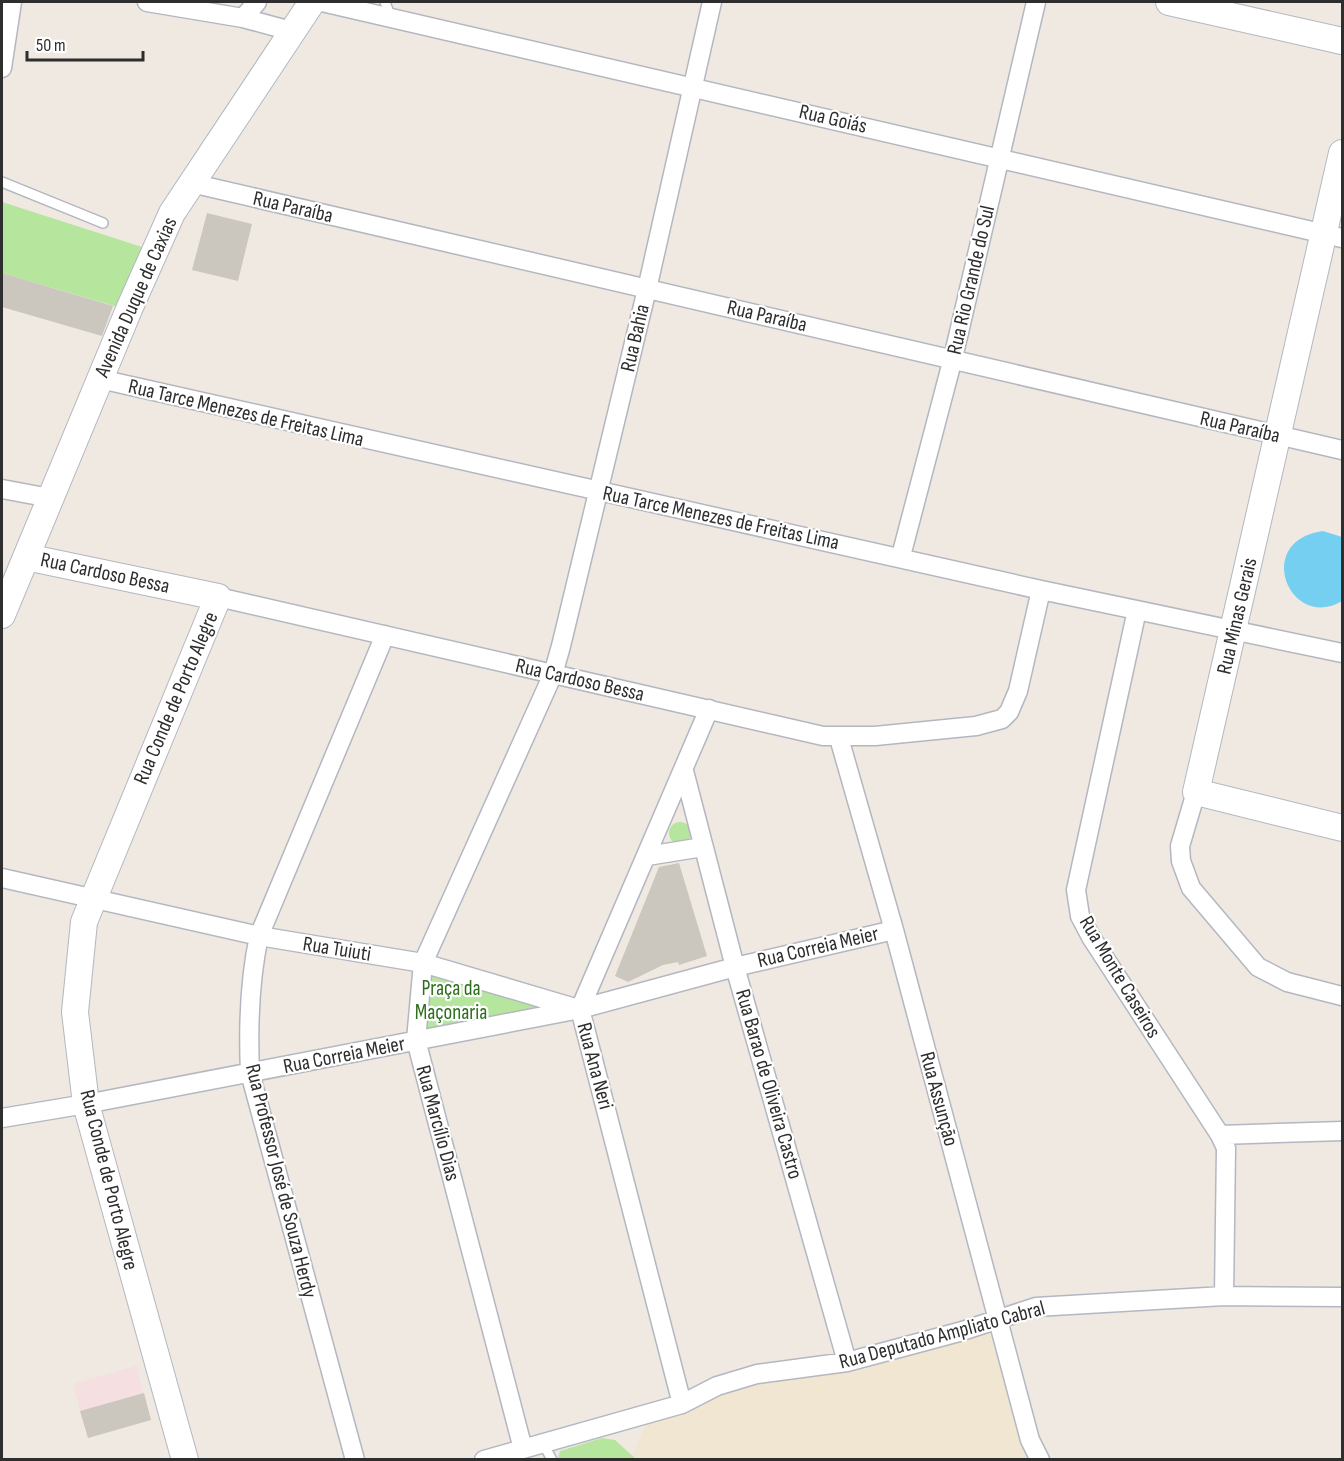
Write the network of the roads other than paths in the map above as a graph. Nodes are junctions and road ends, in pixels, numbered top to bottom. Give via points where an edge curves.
1 (12, 2) edge
2 (147, 2) edge
3 (257, 2) edge
4 (312, 2) edge
5 (322, 2) edge
6 (712, 2) edge
7 (1035, 2) edge
8 (1169, 2) edge
9 (388, 10) edge
10 (243, 18) junction
11 (291, 31) junction
12 (1342, 41) edge
13 (2, 68) edge
14 (692, 86) junction
15 (1342, 153) edge
16 (999, 158) junction
17 (2, 182) edge
18 (191, 183) junction
19 (103, 222) dead end
20 (1334, 236) edge
21 (647, 289) junction
22 (953, 358) junction
23 (100, 379) junction
24 (1277, 436) junction
25 (1342, 450) edge
26 (2, 489) edge
27 (598, 491) junction
28 (50, 498) junction
29 (901, 556) junction
30 (26, 557) junction
31 (1041, 590) junction
32 (218, 597) junction
33 (1137, 610) junction
34 (2, 615) edge
35 (1235, 629) junction
36 (385, 635) junction
37 (1342, 653) edge
38 (553, 674) junction
39 (709, 709) junction
40 (839, 738) junction
41 (684, 771) junction
42 (1196, 792) junction
43 (1342, 828) edge
44 (703, 847) junction
45 (647, 856) junction
46 (2, 878) edge
47 (92, 901) junction
48 (894, 930) junction
49 (259, 936) junction
50 (423, 963) junction
51 (735, 967) junction
52 (1342, 996) edge
53 (580, 1010) junction
54 (416, 1040) junction
55 (250, 1073) junction
56 (86, 1104) junction
57 (2, 1118) edge
58 (1342, 1131) edge
59 (1220, 1134) junction
60 (1224, 1296) junction
61 (1342, 1297) edge
62 (999, 1318) junction
63 (847, 1362) junction
64 (682, 1404) junction
65 (543, 1443) junction
66 (523, 1449) junction
67 (185, 1460) edge
68 (355, 1460) edge
69 (484, 1460) edge
70 (552, 1460) edge
71 (1040, 1460) edge

1 - 13 street
2 - 10 street
3 - 10 street
4 - 11 main road, Avenida Duque de Caxias
5 - 9 street, Rua Goiás
6 - 14 street, Rua Bahia
7 - 16 street, Rua Rio Grande do Sul
8 - 12 main road
9 - 14 street, Rua Goiás
10 - 11 street
11 - 18 main road, Avenida Duque de Caxias
14 - 16 street, Rua Goiás
14 - 21 street, Rua Bahia
15 - 20 main road, Rua Minas Gerais
16 - 20 street, Rua Goiás
16 - 22 street, Rua Rio Grande do Sul
17 - 19 lane
18 - 21 street, Rua Paraíba
18 - 23 main road, Avenida Duque de Caxias via 162,235
20 - 24 main road, Rua Minas Gerais
21 - 22 street, Rua Paraíba
21 - 27 street, Rua Bahia
22 - 24 street, Rua Paraíba
22 - 29 street, Rua Rio Grande do Sul
23 - 27 street, Rua Tarce Menezes de Freitas Lima
23 - 28 main road, Avenida Duque de Caxias
24 - 25 street, Rua Paraíba
24 - 35 main road, Rua Minas Gerais
26 - 28 street
27 - 29 street, Rua Tarce Menezes de Freitas Lima
27 - 38 street, Rua Bahia
28 - 30 main road, Avenida Duque de Caxias
29 - 31 street, Rua Tarce Menezes de Freitas Lima
30 - 32 main road, Rua Cardoso Bessa
30 - 34 main road, Avenida Duque de Caxias
31 - 33 street, Rua Tarce Menezes de Freitas Lima
31 - 40 street, Rua Cardoso Bessa via 1018,692 1002,718 976,726
32 - 36 street, Rua Cardoso Bessa
32 - 47 main road, Rua Conde de Porto Alegre
33 - 35 street, Rua Tarce Menezes de Freitas Lima
33 - 59 street, Rua Monte Caseiros via 1078,876 1077,904 1091,938
35 - 37 street, Rua Tarce Menezes de Freitas Lima
35 - 42 main road, Rua Minas Gerais
36 - 38 street, Rua Cardoso Bessa
36 - 49 street, Rua Professor José de Souza Herdy
38 - 39 street, Rua Cardoso Bessa
38 - 50 street, Rua Marcílio Dias
39 - 40 street, Rua Cardoso Bessa
39 - 41 street, Rua Ana Neri
40 - 48 street, Rua Assunção
41 - 44 street, Rua Barao de Oliveira Castro
41 - 45 street, Rua Ana Neri
42 - 43 main road
42 - 52 street, Rua Minas Gerais via 1180,846 1191,888 1258,967 1270,975
44 - 45 street
44 - 51 street, Rua Barao de Oliveira Castro
45 - 53 street, Rua Ana Neri
46 - 47 street, Rua Tuiuti
47 - 49 street, Rua Tuiuti
47 - 56 main road, Rua Conde de Porto Alegre via 84,922 75,1012
48 - 51 street, Rua Correia Meier
48 - 62 street, Rua Assunção
49 - 50 street, Rua Tuiuti
49 - 55 street, Rua Professor José de Souza Herdy via 250,1000
50 - 53 street, Rua Tuiuti
50 - 54 street, Rua Marcílio Dias
51 - 53 street, Rua Correia Meier
51 - 63 street, Rua Barao de Oliveira Castro
53 - 54 street, Rua Correia Meier
53 - 64 street, Rua Ana Neri
54 - 55 street, Rua Correia Meier
54 - 66 street, Rua Marcílio Dias
55 - 56 street, Rua Correia Meier
55 - 68 street, Rua Professor José de Souza Herdy
56 - 57 street, Rua Correia Meier
56 - 67 main road, Rua Conde de Porto Alegre
58 - 59 street
59 - 60 street, Rua Monte Caseiros via 1227,1162
60 - 61 street, Rua Deputado Ampliato Cabral
60 - 62 street, Rua Deputado Ampliato Cabral via 1036,1307
62 - 63 street, Rua Deputado Ampliato Cabral
62 - 71 street, Rua Assunção via 1030,1440
63 - 64 street, Rua Deputado Ampliato Cabral via 757,1374 717,1386
64 - 65 street, Rua Deputado Ampliato Cabral
65 - 66 street, Rua Deputado Ampliato Cabral
65 - 70 lane
66 - 69 street, Rua Deputado Ampliato Cabral

